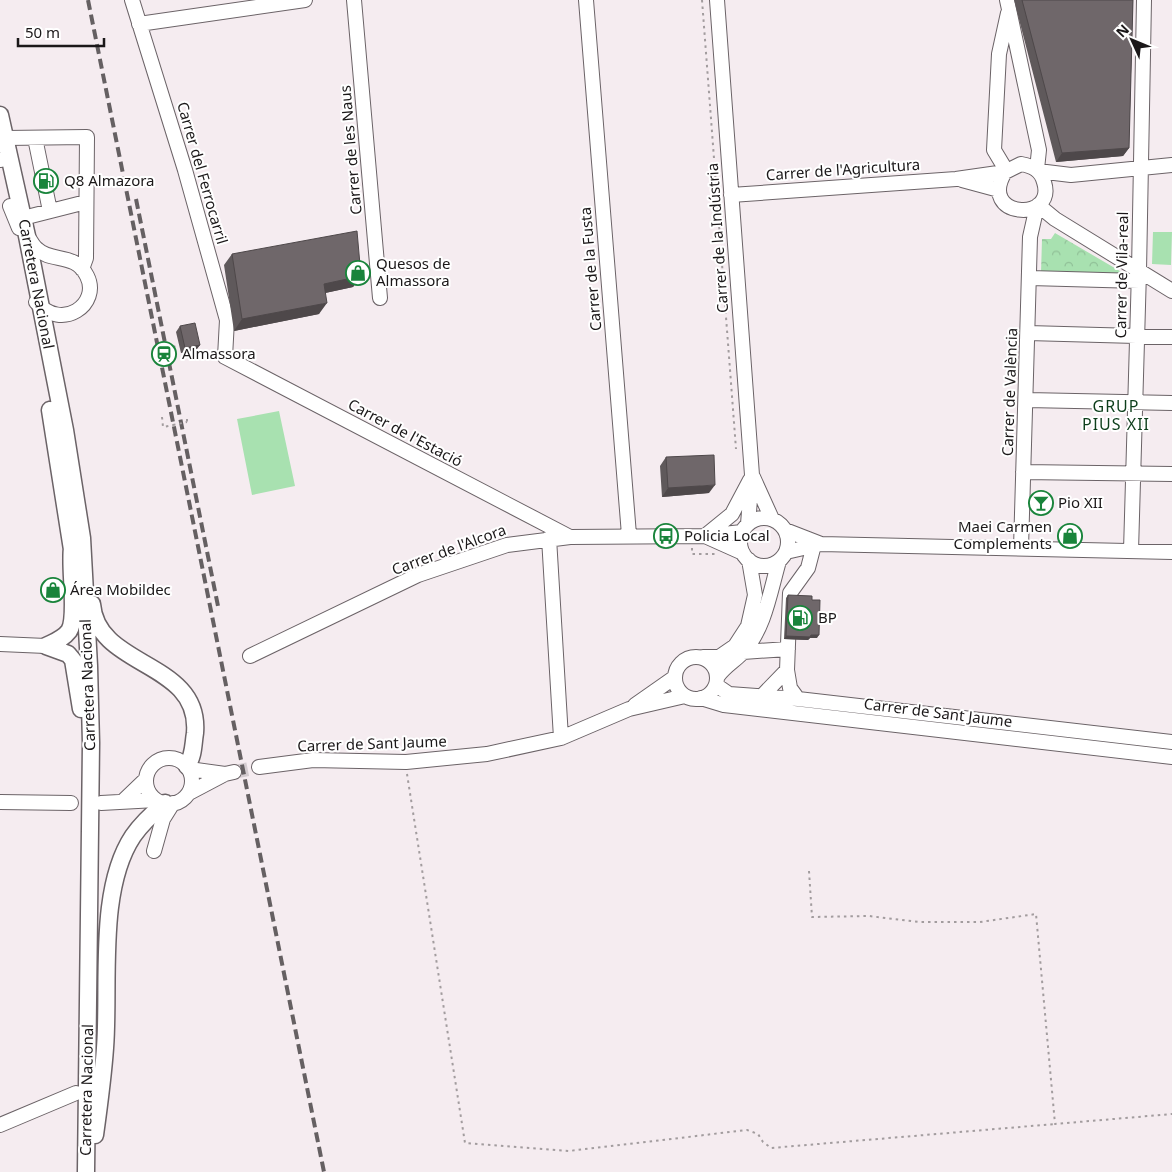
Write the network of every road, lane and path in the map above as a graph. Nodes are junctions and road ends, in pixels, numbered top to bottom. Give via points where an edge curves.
1 (132, 0) edge
2 (305, 0) edge
3 (354, 0) edge
4 (586, 0) edge
5 (702, 0) edge
6 (717, 0) edge
7 (1144, 0) edge
8 (1008, 4) edge
9 (139, 24) junction
10 (0, 115) edge
11 (5, 138) junction
12 (35, 138) junction
13 (0, 158) edge
14 (1172, 165) edge
15 (1141, 168) junction
16 (1037, 170) junction
17 (1006, 171) junction
18 (1072, 175) junction
19 (956, 178) junction
20 (1046, 185) junction
21 (999, 190) junction
22 (732, 194) junction
23 (86, 202) junction
24 (10, 206) junction
25 (1037, 206) junction
26 (1015, 210) junction
27 (50, 211) junction
28 (23, 218) junction
29 (27, 236) junction
30 (1030, 237) junction
31 (82, 269) junction
32 (1139, 276) junction
33 (1030, 278) junction
34 (1172, 291) edge
35 (380, 298) dead end
36 (41, 308) junction
37 (1028, 333) junction
38 (1137, 336) junction
39 (1172, 337) edge
40 (179, 345) dead end
41 (173, 347) dead end
42 (225, 357) joint
43 (1027, 400) junction
44 (1135, 402) junction
45 (1172, 403) edge
46 (162, 417) dead end
47 (187, 421) dead end
48 (737, 454) dead end
49 (1023, 472) junction
50 (752, 474) junction
51 (1133, 474) junction
52 (1172, 474) edge
53 (772, 519) junction
54 (745, 528) junction
55 (785, 530) junction
56 (629, 535) junction
57 (698, 536) junction
58 (570, 537) junction
59 (549, 538) junction
60 (77, 543) junction
61 (818, 544) junction
62 (1021, 548) junction
63 (1131, 551) junction
64 (1172, 552) edge
65 (718, 554) dead end
66 (788, 554) junction
67 (746, 556) junction
68 (808, 568) junction
69 (772, 585) junction
70 (790, 593) junction
71 (0, 644) edge
72 (46, 646) junction
73 (788, 649) junction
74 (743, 652) junction
75 (250, 656) dead end
76 (703, 658) junction
77 (787, 670) junction
78 (675, 677) junction
79 (717, 680) junction
80 (685, 696) junction
81 (761, 697) junction
82 (701, 698) junction
83 (798, 699) junction
84 (81, 709) junction
85 (629, 709) junction
86 (561, 738) junction
87 (1172, 742) edge
88 (1172, 757) edge
89 (406, 762) junction
90 (188, 767) junction
91 (259, 767) tunnel mouth
92 (146, 779) junction
93 (188, 792) junction
94 (0, 802) edge
95 (122, 802) junction
96 (165, 802) junction
97 (71, 803) dead end
98 (101, 803) dead end
99 (154, 851) dead end
100 (809, 871) dead end
101 (76, 1093) junction
102 (1172, 1114) edge
103 (1055, 1124) junction
104 (0, 1125) edge
105 (75, 1172) edge
106 (86, 1172) edge
107 (91, 1172) edge

1 - 9 street, Carrer del Ferrocarril
2 - 9 street
3 - 35 street, Carrer de les Naus
4 - 56 street, Carrer de la Fusta
5 - 48 path
6 - 22 street, Carrer de la Indústria
7 - 15 street, Carrer de Vila-real
8 - 16 street via 1039,150
8 - 17 street via 1000,54 994,150
9 - 42 street, Carrer del Ferrocarril via 227,320
10 - 11 main road, Carretera Nacional
11 - 12 street
11 - 28 main road, Carretera Nacional
12 - 23 street via 87,137
12 - 27 street
13 - 24 main road, Carretera Nacional
14 - 15 street
15 - 18 street
15 - 32 street, Carrer de Vila-real
16 - 17 street via 1021,164
16 - 18 street
16 - 20 street
17 - 19 street, Carrer de l'Agricultura
17 - 21 street via 1000,180
18 - 20 street
19 - 21 street, Carrer de l'Agricultura
19 - 22 street, Carrer de l'Agricultura
20 - 25 street
21 - 26 street via 1003,202
22 - 50 street, Carrer de la Indústria
23 - 27 street
23 - 31 street via 86,258
24 - 36 street via 16,218 32,296
24 - 60 main road, Carretera Nacional
25 - 26 street via 1026,211
25 - 30 street, Carrer de València
25 - 32 street
26 - 30 street, Carrer de València
27 - 28 street
28 - 29 main road, Carretera Nacional
29 - 31 street via 37,250 74,262
29 - 36 main road, Carretera Nacional
30 - 33 street, Carrer de València
31 - 36 street via 88,277 89,288 86,301 79,310 67,316 54,316
32 - 33 street
32 - 34 street
32 - 38 street, Carrer de Vila-real
33 - 37 street, Carrer de València
36 - 60 main road, Carretera Nacional via 76,489
37 - 38 street
37 - 43 street, Carrer de València
38 - 39 street
38 - 44 street, Carrer de Vila-real
40 - 41 path
42 - 58 street, Carrer de l'Estació
43 - 44 street
43 - 49 street, Carrer de València
44 - 45 street
44 - 51 street, Carrer de Vila-real
46 - 47 path, bridge via 163,427
49 - 51 street
49 - 62 street, Carrer de València
50 - 53 street, Carrer de la Indústria
50 - 54 street, Carrer de la Indústria
50 - 57 street via 732,514
51 - 52 street
51 - 63 street, Carrer de Vila-real
53 - 54 street via 761,518
53 - 55 street
54 - 57 street, Carrer de l'Alcora
54 - 67 street via 740,543
55 - 61 street
55 - 66 street
56 - 57 street, Carrer de l'Alcora
56 - 58 street, Carrer de l'Alcora
57 - 65 path via 692,554
57 - 67 street, Carrer de l'Alcora
58 - 59 street, Carrer de l'Alcora
59 - 75 street, Carrer de l'Alcora via 507,544 418,575
59 - 86 street
60 - 72 main road via 70,564 73,622 61,639
60 - 84 main road, Carretera Nacional
60 - 90 main road via 88,563 92,612 106,637 127,655 169,677 186,695 195,725
60 - 106 main road, Carretera Nacional via 89,666
61 - 62 street
61 - 66 street
61 - 68 street
62 - 63 street
63 - 64 street
66 - 67 street via 763,566
66 - 68 street
66 - 69 street
67 - 76 street via 755,595 748,626 735,646 719,657
68 - 70 street
69 - 70 street
69 - 74 street via 762,619
70 - 73 street
71 - 72 street
72 - 84 main road via 73,660
73 - 74 street
73 - 77 street
74 - 79 street
76 - 78 street via 684,660
76 - 79 street via 713,664
77 - 81 street
77 - 83 street via 790,688
78 - 80 street via 677,688
78 - 85 street, Carrer de Sant Jaume
79 - 81 street, Carrer de Sant Jaume via 729,694
79 - 82 street via 713,691
80 - 82 street
80 - 85 street, Carrer de Sant Jaume
81 - 83 street, Carrer de Sant Jaume
82 - 88 street, Carrer de Sant Jaume via 724,705
83 - 87 street, Carrer de Sant Jaume
84 - 101 main road, Carretera Nacional
85 - 86 street, Carrer de Sant Jaume
86 - 89 street, Carrer de Sant Jaume via 487,754
89 - 91 street, Carrer de Sant Jaume via 313,760
89 - 103 path via 466,1143 569,1151 747,1130 758,1134 762,1142 771,1148
90 - 92 street via 175,758 162,758 150,766
90 - 93 street via 192,781
90 - 93 street via 230,773
92 - 95 street
92 - 96 street via 148,791
93 - 96 street via 182,800
94 - 97 street
95 - 96 street
95 - 98 street
96 - 99 street
96 - 107 main road via 132,837 119,868 108,910 106,1048
100 - 103 path via 812,917 870,916 919,922 980,922 1036,914
101 - 104 street
101 - 105 main road, Carretera Nacional
102 - 103 path

